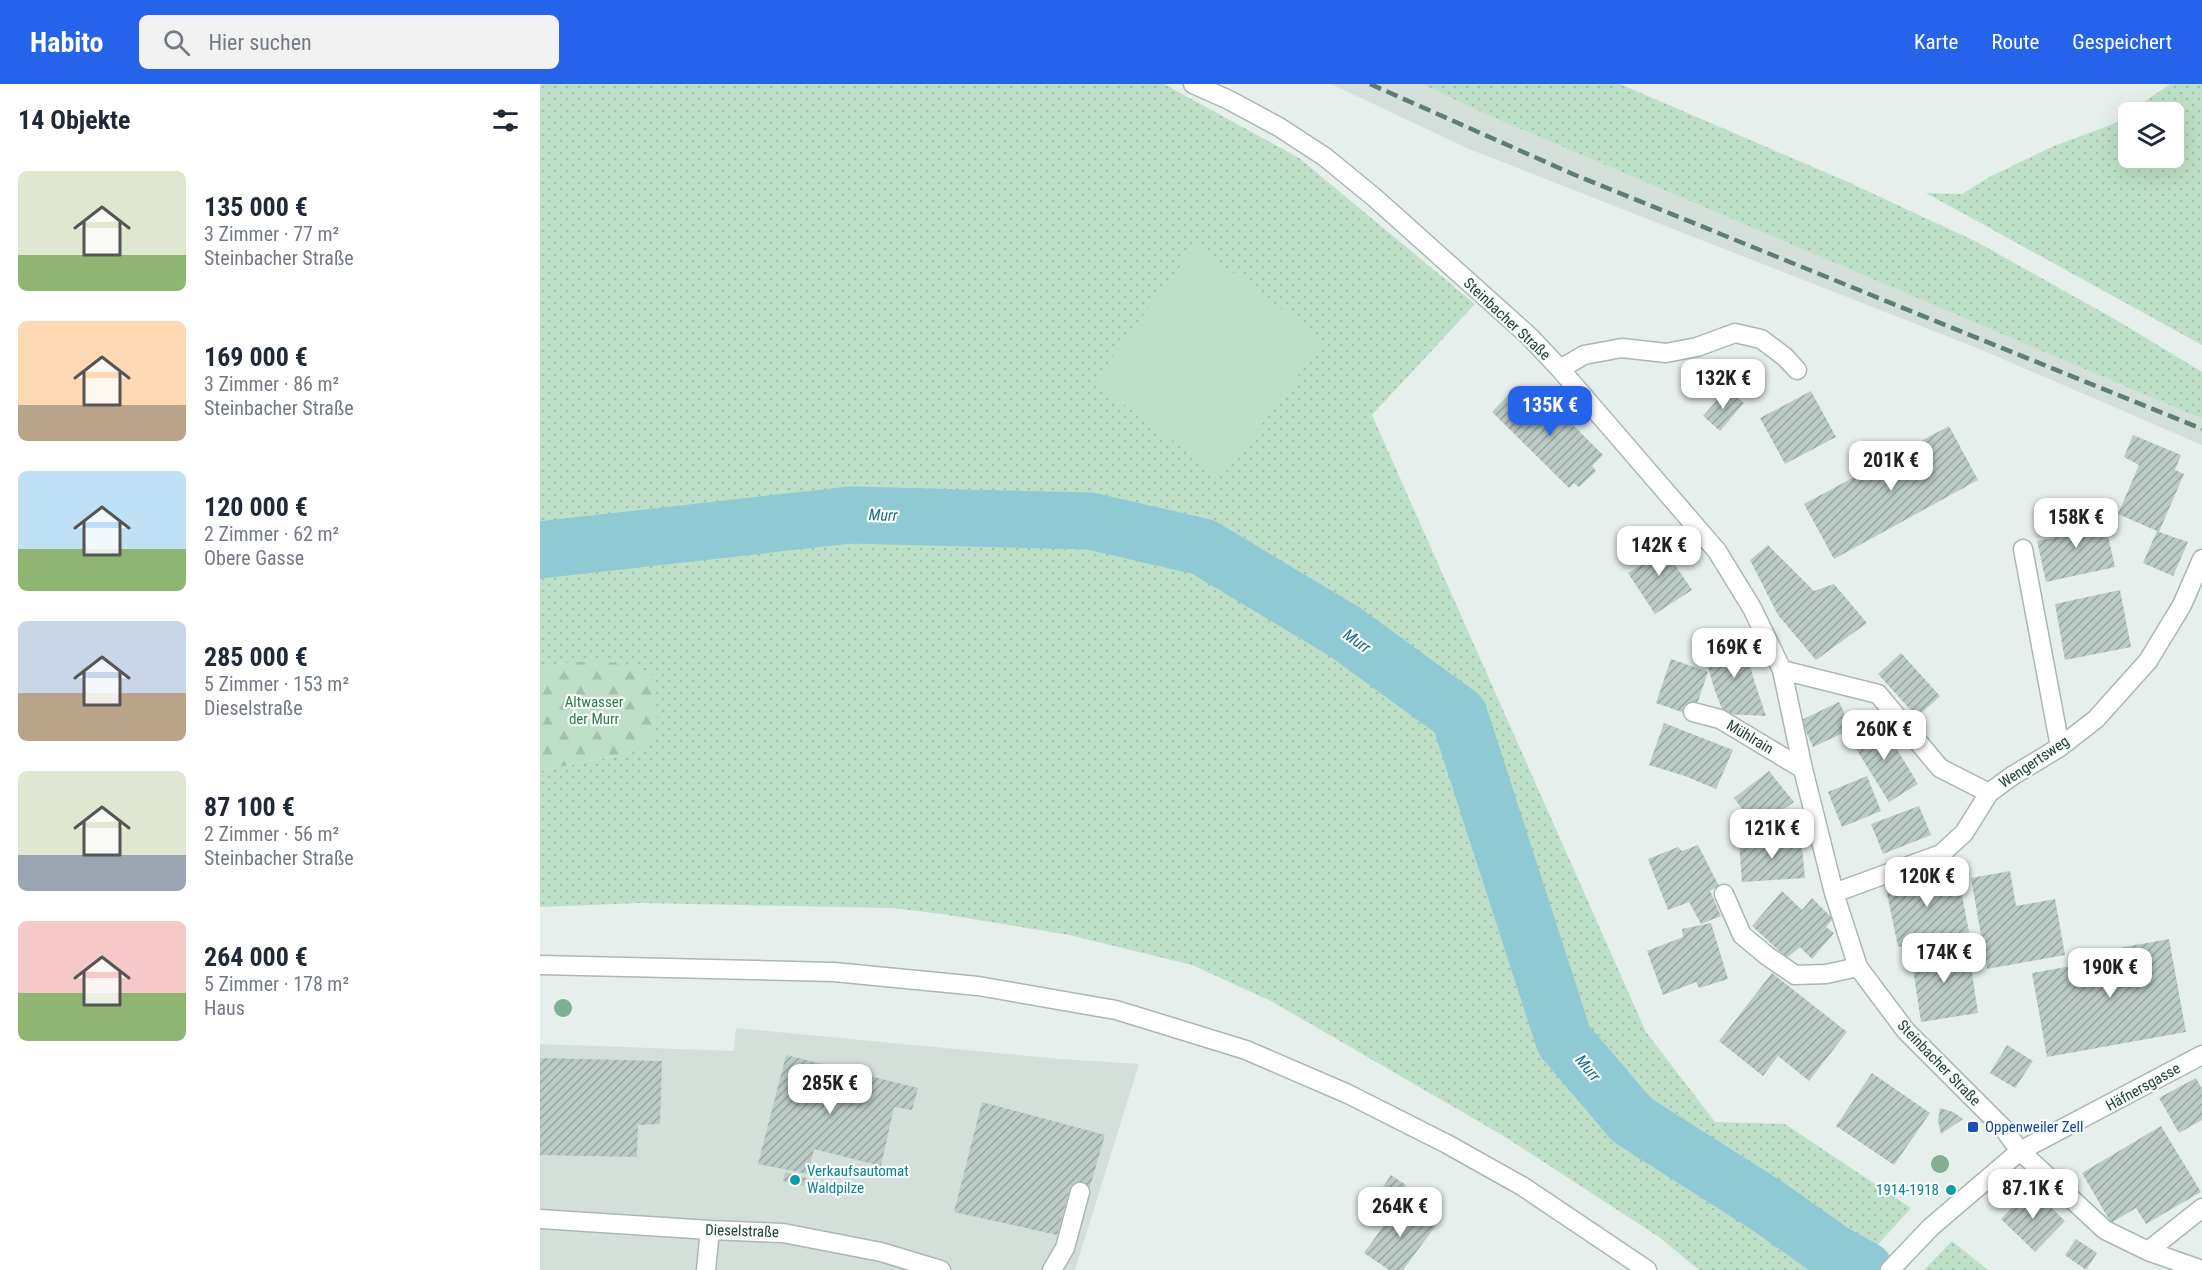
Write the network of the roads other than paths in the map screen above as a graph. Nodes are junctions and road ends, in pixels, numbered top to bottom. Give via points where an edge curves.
1 (1193, 84) edge
2 (1560, 369) junction
3 (1797, 370) dead end
4 (2023, 549) dead end
5 (2202, 559) edge
6 (1782, 670) junction
7 (1694, 712) dead end
8 (2060, 747) junction
9 (1803, 769) junction
10 (1989, 793) junction
11 (1834, 893) junction
12 (1724, 894) dead end
13 (540, 965) edge
14 (1858, 967) junction
15 (2202, 1055) edge
16 (2020, 1152) junction
17 (1080, 1192) dead end
18 (2202, 1208) edge
19 (540, 1219) edge
20 (710, 1230) junction
21 (2148, 1251) junction
22 (706, 1270) edge
23 (940, 1270) edge
24 (1052, 1270) edge
25 (1647, 1270) edge
26 (1890, 1270) edge
27 (2202, 1270) edge

1 - 2 street, Steinbacher Straße via 1229,100 1324,157 1375,198
2 - 3 street via 1584,355 1622,348 1666,353 1736,333 1761,339
2 - 6 street, Steinbacher Straße via 1717,551 1752,608
4 - 8 street
5 - 8 street, Wengertsweg via 2182,605 2148,661 2096,719
6 - 9 street, Steinbacher Straße
6 - 10 street, Wengertsweg via 1878,694 1940,768
7 - 9 street, Mühlrain via 1720,719
8 - 10 street, Wengertsweg
9 - 11 street, Steinbacher Straße
10 - 11 street via 1964,833 1941,854
11 - 14 street, Steinbacher Straße
12 - 14 street via 1742,935 1796,975
13 - 25 street via 834,972 978,986 1116,1010 1246,1050 1348,1094 1522,1185
14 - 16 street, Steinbacher Straße via 1906,1031 2003,1128
15 - 16 street, Häfnersgasse
16 - 21 street, Steinbacher Straße via 2105,1230
16 - 26 street, Häfnersgasse via 1931,1227
17 - 24 street via 1065,1248
18 - 21 street
19 - 20 street, Dieselstraße
20 - 22 street
20 - 23 street, Dieselstraße via 783,1233 880,1252
21 - 27 street, Steinbacher Straße

